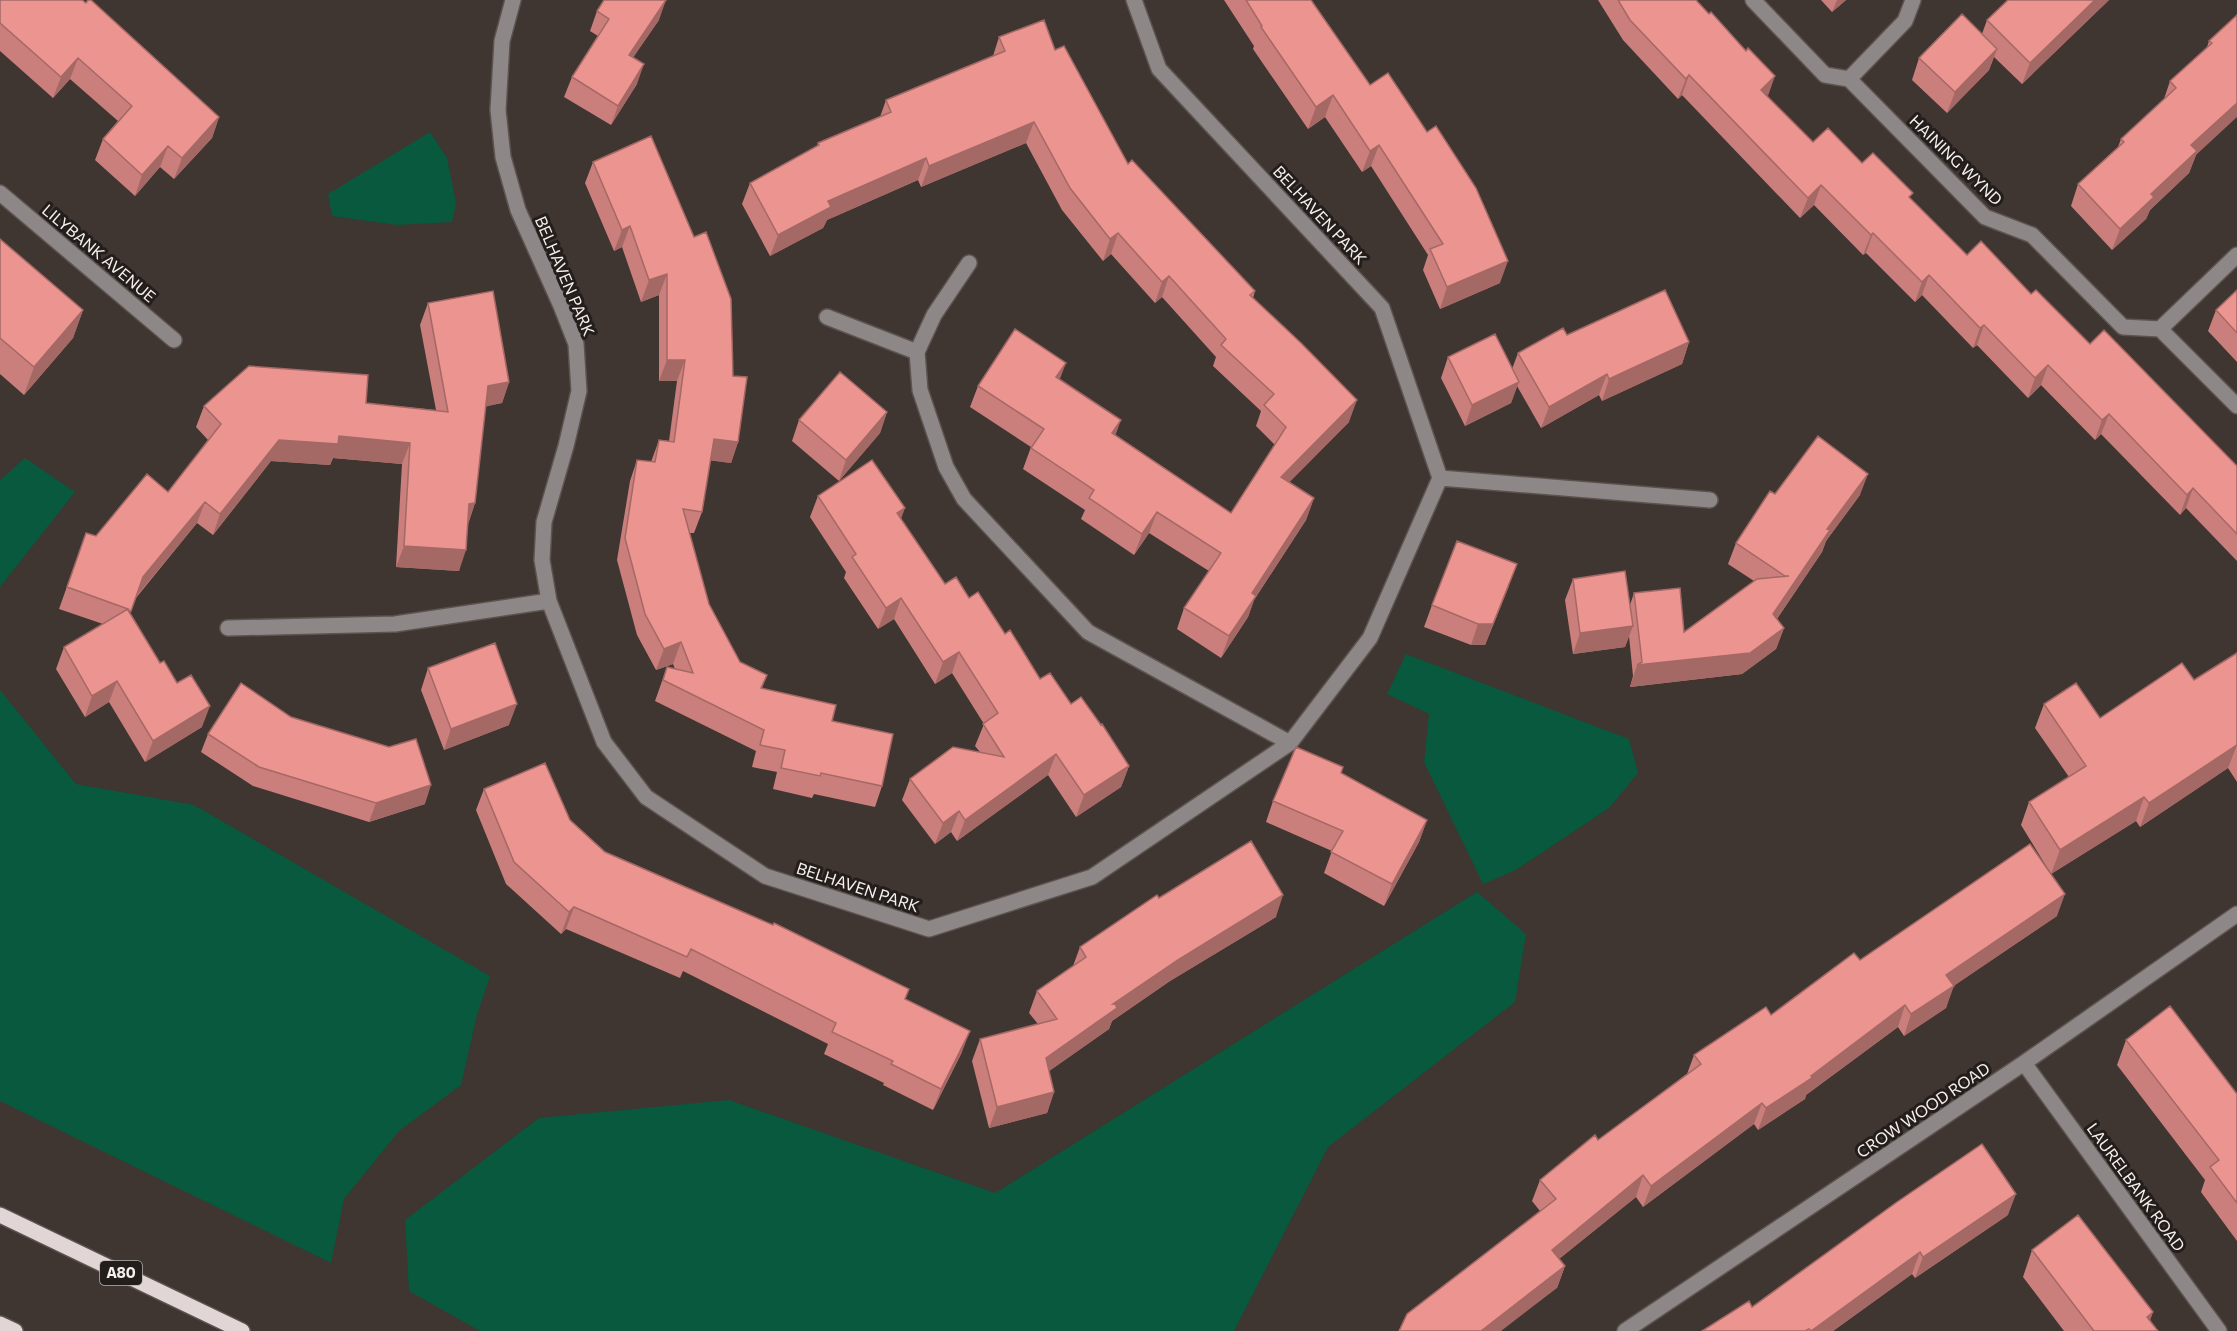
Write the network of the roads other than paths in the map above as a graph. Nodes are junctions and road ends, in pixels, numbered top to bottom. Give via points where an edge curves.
1 (513, 0) edge
2 (1134, 0) edge
3 (1753, 0) edge
4 (1913, 0) edge
5 (1849, 79) junction
6 (0, 194) edge
7 (2237, 255) edge
8 (969, 263) dead end
9 (827, 317) dead end
10 (2160, 329) junction
11 (174, 340) dead end
12 (917, 352) junction
13 (2237, 406) edge
14 (1440, 478) junction
15 (1710, 500) dead end
16 (549, 601) junction
17 (228, 628) dead end
18 (1290, 743) junction
19 (2237, 914) edge
20 (2025, 1063) junction
21 (0, 1215) edge
22 (0, 1324) edge
23 (15, 1331) edge
24 (242, 1331) edge
25 (1625, 1331) edge
26 (2219, 1331) edge

1 - 16 street, BELHAVEN PARK via 502,41 498,110 503,157 518,210 561,306 577,355 579,391 544,522 542,560
2 - 14 street, BELHAVEN PARK via 1159,69 1382,308
3 - 5 street, HAINING WYND via 1825,75
4 - 5 street via 1905,21
5 - 10 street, HAINING WYND via 1985,217 2032,235 2123,327
6 - 11 street, LILYBANK AVENUE
7 - 10 street
8 - 12 street via 934,315
9 - 12 street
10 - 13 street
12 - 18 street via 920,390 946,467 964,499 1088,632
14 - 15 street
14 - 18 street, BELHAVEN PARK via 1370,638
16 - 17 street via 395,624
16 - 18 street, BELHAVEN PARK via 604,742 646,797 765,876 930,929 1092,877
19 - 20 street, CROW WOOD ROAD
20 - 25 street, CROW WOOD ROAD
20 - 26 street, LAURELBANK ROAD
21 - 24 main road, A80
22 - 23 main road

